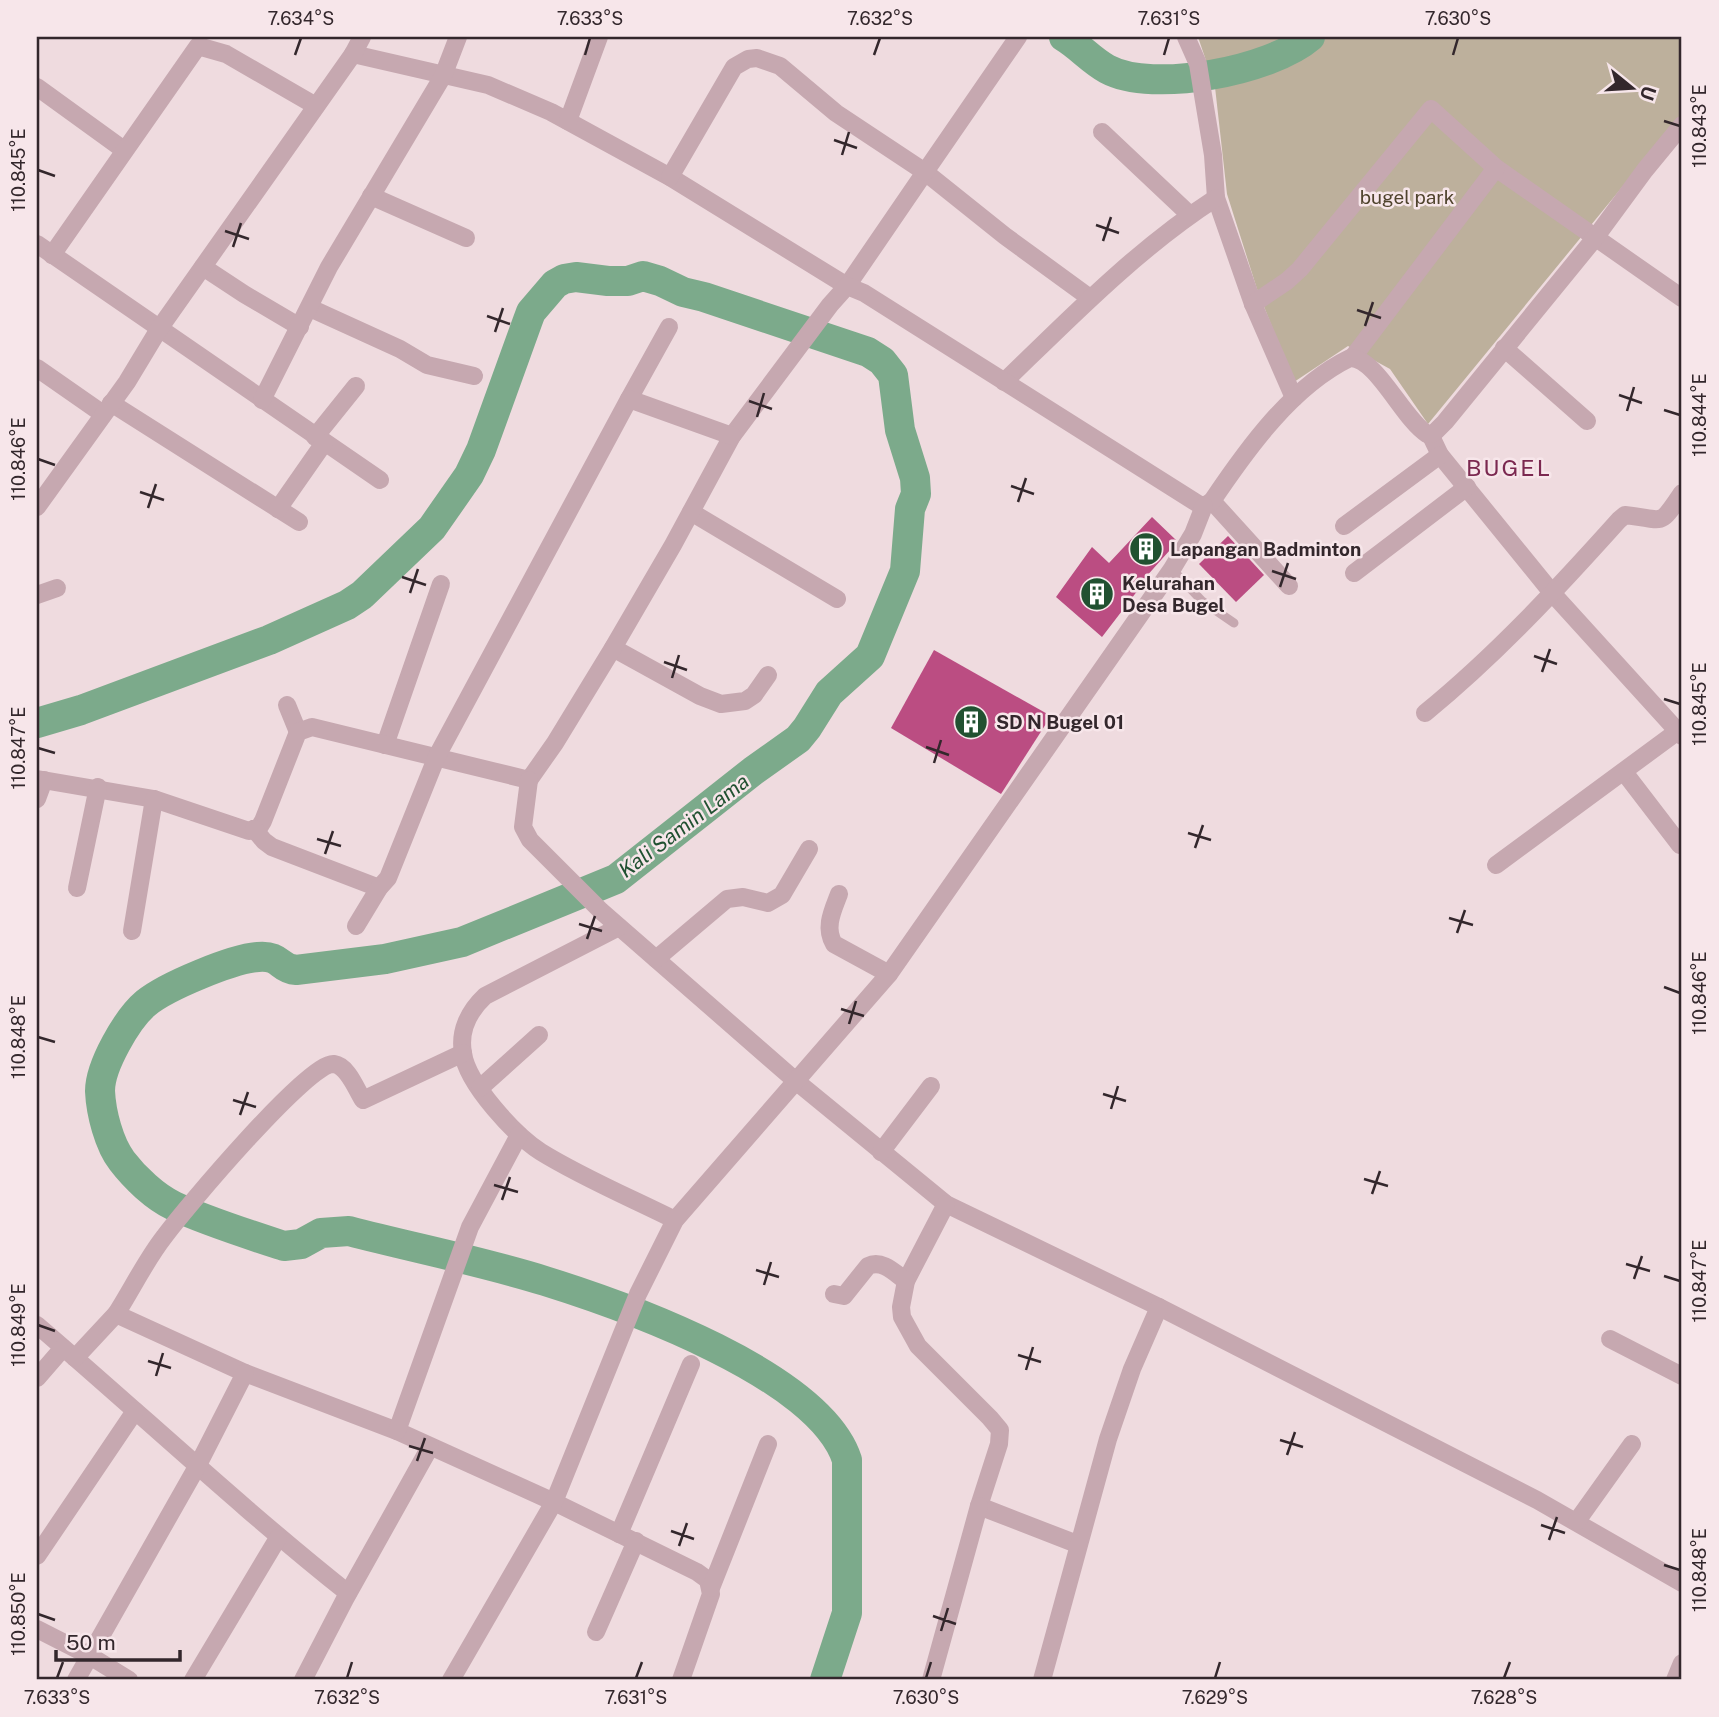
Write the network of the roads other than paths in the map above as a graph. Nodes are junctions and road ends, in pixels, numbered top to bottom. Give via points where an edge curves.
1 (362, 37) edge
2 (458, 37) edge
3 (599, 37) edge
4 (1018, 37) edge
5 (1186, 37) edge
6 (197, 40) edge
7 (354, 54) junction
8 (443, 76) junction
9 (37, 87) edge
10 (316, 106) junction
11 (568, 121) junction
12 (1682, 125) edge
13 (1102, 132) dead end
14 (124, 150) junction
15 (1496, 168) junction
16 (925, 172) junction
17 (670, 177) junction
18 (371, 196) junction
19 (1216, 198) junction
20 (1189, 215) junction
21 (466, 238) dead end
22 (1595, 239) junction
23 (37, 244) edge
24 (52, 255) junction
25 (203, 267) junction
26 (847, 286) junction
27 (1682, 298) edge
28 (1090, 299) junction
29 (1253, 304) junction
30 (310, 308) junction
31 (300, 327) junction
32 (669, 327) dead end
33 (159, 329) junction
34 (1504, 348) junction
35 (1353, 357) junction
36 (37, 368) edge
37 (474, 376) dead end
38 (1004, 382) junction
39 (356, 386) dead end
40 (1294, 397) junction
41 (629, 399) junction
42 (262, 400) junction
43 (107, 409) junction
44 (1587, 421) dead end
45 (1430, 434) junction
46 (732, 436) junction
47 (320, 440) junction
48 (1440, 455) junction
49 (380, 480) dead end
50 (1466, 486) junction
51 (1682, 493) edge
52 (1208, 503) junction
53 (37, 507) edge
54 (278, 509) junction
55 (691, 512) junction
56 (299, 522) dead end
57 (1344, 526) dead end
58 (1172, 569) junction
59 (1354, 573) dead end
60 (441, 584) dead end
61 (1289, 586) dead end
62 (57, 589) dead end
63 (1553, 594) junction
64 (37, 596) edge
65 (837, 599) dead end
66 (1234, 622) dead end
67 (613, 648) junction
68 (768, 675) dead end
69 (287, 705) dead end
70 (1425, 713) dead end
71 (298, 732) junction
72 (1680, 734) edge
73 (385, 745) junction
74 (437, 756) junction
75 (1624, 772) junction
76 (40, 779) edge
77 (529, 780) junction
78 (98, 787) junction
79 (37, 799) edge
80 (154, 799) junction
81 (254, 829) junction
82 (1679, 845) dead end
83 (809, 849) dead end
84 (1496, 865) dead end
85 (77, 888) dead end
86 (379, 888) junction
87 (839, 894) dead end
88 (356, 926) dead end
89 (618, 927) junction
90 (132, 932) dead end
91 (656, 959) junction
92 (889, 974) junction
93 (539, 1035) dead end
94 (463, 1053) junction
95 (797, 1082) junction
96 (931, 1086) dead end
97 (480, 1088) junction
98 (519, 1135) junction
99 (881, 1152) junction
100 (946, 1204) junction
101 (675, 1220) junction
102 (906, 1281) junction
103 (834, 1294) dead end
104 (1159, 1307) junction
105 (116, 1314) junction
106 (37, 1325) edge
107 (1610, 1339) dead end
108 (69, 1353) junction
109 (691, 1364) dead end
110 (245, 1373) junction
111 (1682, 1376) edge
112 (37, 1378) edge
113 (135, 1411) junction
114 (397, 1431) junction
115 (768, 1444) dead end
116 (1632, 1444) dead end
117 (430, 1447) junction
118 (198, 1465) junction
119 (554, 1502) junction
120 (979, 1506) junction
121 (1577, 1521) junction
122 (619, 1534) junction
123 (278, 1538) junction
124 (636, 1541) junction
125 (1077, 1544) junction
126 (37, 1556) edge
127 (1682, 1583) edge
128 (712, 1588) junction
129 (348, 1593) junction
130 (37, 1629) edge
131 (596, 1632) dead end
132 (90, 1656) junction
133 (1682, 1663) edge
134 (76, 1680) edge
135 (129, 1680) edge
136 (193, 1680) edge
137 (303, 1680) edge
138 (451, 1680) edge
139 (681, 1680) edge
140 (931, 1680) edge
141 (1042, 1680) edge
142 (1675, 1680) edge

1 - 7 street
2 - 8 street
3 - 11 street
4 - 16 street
5 - 19 street via 1198,64
6 - 10 street
6 - 14 street
7 - 8 street
7 - 10 street
8 - 11 street via 488,86
8 - 18 street
9 - 14 street
10 - 25 street
11 - 17 street
12 - 22 street
13 - 20 street
14 - 24 street
15 - 22 street
15 - 29 street via 1431,109 1300,269
15 - 35 street
16 - 17 street via 836,113 780,66 757,58 734,67
16 - 26 street
16 - 28 street
17 - 26 street
18 - 21 street
18 - 30 street
19 - 20 street
19 - 29 street
20 - 28 street
22 - 27 street
22 - 34 street
23 - 24 street
24 - 33 street
25 - 31 street
25 - 33 street
26 - 38 street
26 - 46 street
28 - 38 street
29 - 40 street
30 - 31 street
30 - 37 street via 427,365
31 - 42 street
32 - 41 street
33 - 42 street
33 - 43 street
34 - 44 street
34 - 45 street via 1445,422
35 - 40 street
35 - 45 street via 1374,372 1413,424
36 - 43 street
38 - 52 street via 1195,503
39 - 47 street
40 - 52 street
41 - 46 street
41 - 74 street
42 - 47 street
43 - 53 street
43 - 54 street
45 - 48 street
46 - 55 street
47 - 49 street
47 - 54 street
48 - 50 street
48 - 57 street
50 - 59 street
50 - 63 street
51 - 63 street via 1665,518 1625,515
52 - 58 street
52 - 61 street
54 - 56 street
55 - 65 street
55 - 67 street
58 - 66 lane via 1202,601
58 - 92 street
60 - 73 street
62 - 64 street
63 - 70 street
63 - 72 street
67 - 68 street via 721,704 746,701
67 - 77 street
69 - 71 street
71 - 73 street via 312,727
71 - 81 street via 263,821
72 - 75 street
73 - 74 street
74 - 77 street
74 - 86 street via 388,878
75 - 82 street
75 - 84 street
76 - 78 street
76 - 79 street
77 - 89 street via 525,834
78 - 80 street
78 - 85 street
80 - 81 street via 242,830
80 - 90 street
81 - 86 street via 272,847
83 - 91 street via 782,895 768,903 743,897 727,899
86 - 88 street
87 - 92 street via 830,921 834,944
89 - 91 street
89 - 94 street via 485,996 467,1018
91 - 95 street
92 - 95 street
93 - 97 street
94 - 97 street
94 - 105 street via 363,1100 337,1064 319,1069 275,1107 163,1238
95 - 99 street
95 - 101 street
96 - 99 street
97 - 98 street
98 - 101 street via 540,1152
98 - 114 street via 470,1227
99 - 100 street
100 - 102 street
100 - 104 street
101 - 119 street via 638,1294
102 - 103 street via 873,1263 844,1296
102 - 120 street via 902,1317 913,1339 1000,1430
104 - 121 street
104 - 125 street via 1118,1406
105 - 108 street
105 - 110 street
106 - 108 street
107 - 111 street
108 - 112 street
108 - 113 street
109 - 122 street
110 - 114 street
110 - 118 street
113 - 118 street
113 - 126 street
114 - 117 street
115 - 128 street
116 - 121 street
117 - 119 street
117 - 129 street
118 - 123 street
118 - 132 street
119 - 122 street
119 - 138 street
120 - 125 street
120 - 140 street
121 - 127 street
122 - 124 street
123 - 129 street
123 - 136 street
124 - 128 street via 697,1572
124 - 131 street
125 - 141 street
128 - 139 street
129 - 137 street
130 - 132 street
132 - 134 street
132 - 135 street
133 - 142 street

